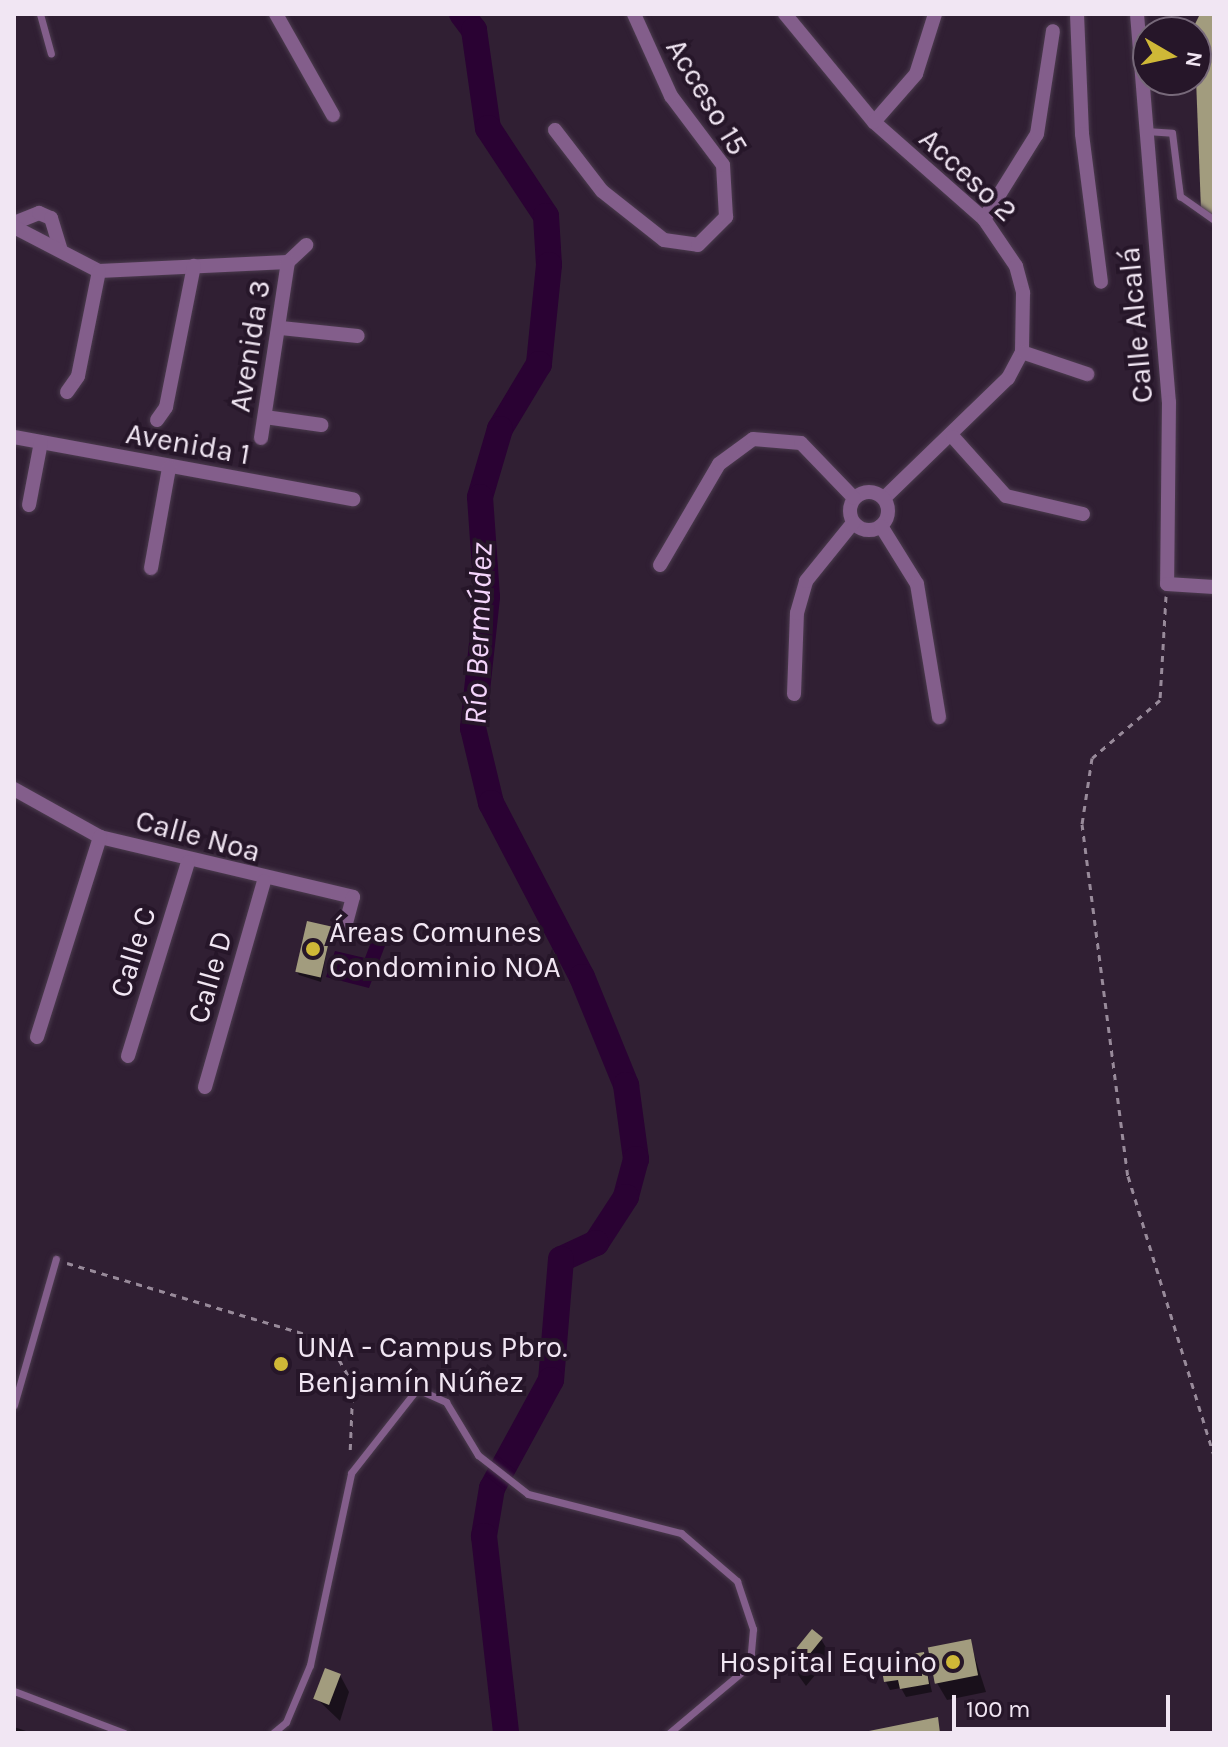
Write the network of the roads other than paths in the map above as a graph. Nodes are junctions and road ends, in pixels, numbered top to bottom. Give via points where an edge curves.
1 (40, 14) edge
2 (276, 14) edge
3 (634, 14) edge
4 (785, 14) edge
5 (935, 14) edge
6 (1077, 14) edge
7 (1137, 14) edge
8 (1053, 31) dead end
9 (51, 54) dead end
10 (1077, 54) junction
11 (1050, 56) junction
12 (333, 115) dead end
13 (874, 122) junction
14 (555, 130) dead end
15 (1146, 131) junction
16 (984, 219) junction
17 (1214, 220) edge
18 (14, 225) edge
19 (306, 245) dead end
20 (65, 259) junction
21 (288, 262) junction
22 (194, 266) junction
23 (99, 271) junction
24 (1101, 282) dead end
25 (281, 328) junction
26 (358, 336) dead end
27 (1022, 352) junction
28 (1087, 374) dead end
29 (67, 392) dead end
30 (265, 417) junction
31 (157, 420) dead end
32 (321, 425) dead end
33 (14, 437) edge
34 (953, 437) junction
35 (261, 438) dead end
36 (41, 442) junction
37 (169, 468) junction
38 (854, 498) junction
39 (884, 498) junction
40 (353, 499) dead end
41 (29, 505) dead end
42 (1083, 514) dead end
43 (853, 523) junction
44 (881, 526) junction
45 (660, 565) dead end
46 (151, 568) dead end
47 (1214, 587) edge
48 (794, 694) dead end
49 (939, 717) dead end
50 (15, 795) edge
51 (100, 837) junction
52 (188, 862) junction
53 (264, 881) junction
54 (346, 923) dead end
55 (37, 1037) dead end
56 (128, 1056) dead end
57 (205, 1087) dead end
58 (56, 1259) road end
59 (14, 1405) edge
60 (14, 1691) edge
61 (124, 1733) edge
62 (273, 1733) edge
63 (669, 1733) edge

1 - 9 lane
2 - 12 street
3 - 14 street, Acceso 15 via 671,96 723,165 726,217 698,245 664,240 602,191
4 - 13 street, Acceso 2
5 - 13 street via 916,74
6 - 10 street
7 - 15 street, Calle Alcalá
8 - 11 street
10 - 11 street
10 - 24 street
11 - 16 street via 1037,134
13 - 16 street, Acceso 2
15 - 17 lane via 1172,133 1180,196
15 - 47 street, Calle Alcalá via 1169,402 1167,584
16 - 27 street, Acceso 2 via 1016,266
18 - 20 street
18 - 20 street via 39,213 51,218
19 - 21 street
20 - 23 street
21 - 22 street
21 - 25 street, Avenida 3
22 - 23 street
22 - 31 street via 166,407
23 - 29 street via 78,376
25 - 26 street
25 - 30 street, Avenida 3
27 - 28 street
27 - 34 street via 999,390
30 - 32 street
30 - 35 street, Avenida 3
33 - 36 street, Avenida 1
34 - 39 street
34 - 42 street via 1006,496
36 - 37 street, Avenida 1
36 - 41 street
37 - 40 street, Avenida 1
37 - 46 street
38 - 39 street via 866,492
38 - 43 street
38 - 45 street via 801,443 753,439 719,464
39 - 44 street
43 - 44 street via 863,530
43 - 48 street via 806,581 797,613
44 - 49 street via 917,584
50 - 51 street, Calle Noa
51 - 52 street, Calle Noa
51 - 55 street
52 - 53 street, Calle Noa
52 - 56 street, Calle C
53 - 54 street, Calle Noa via 353,897
53 - 57 street, Calle D
58 - 59 lane
60 - 61 lane
62 - 63 lane via 286,1722 310,1665 351,1473 417,1389 446,1402 478,1455 528,1494 681,1533 737,1581 753,1629 751,1654 743,1671

